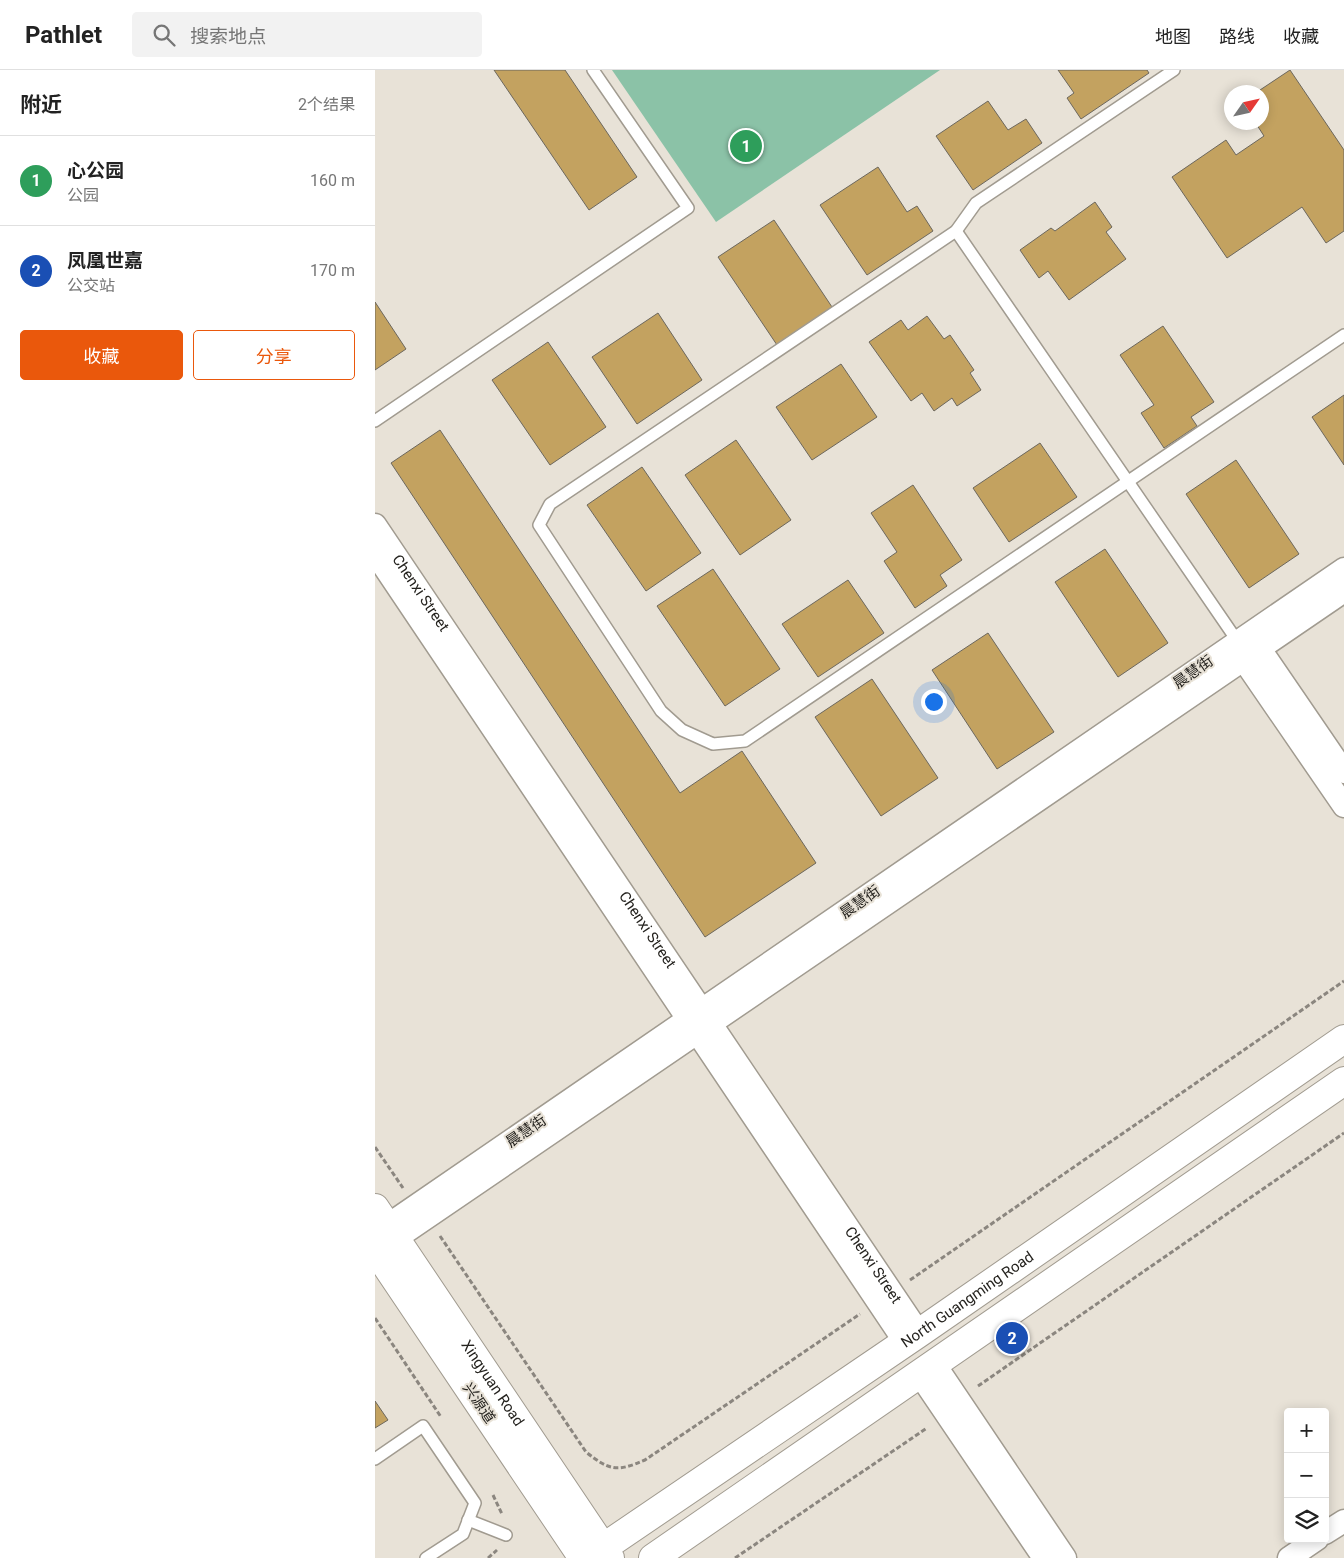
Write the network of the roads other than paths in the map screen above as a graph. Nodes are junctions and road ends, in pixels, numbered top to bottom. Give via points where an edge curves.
1 (593, 70) edge
2 (1174, 70) edge
3 (957, 230) junction
4 (1344, 335) edge
5 (375, 421) edge
6 (1127, 483) junction
7 (375, 525) edge
8 (375, 554) edge
9 (1344, 570) edge
10 (1344, 592) edge
11 (1247, 650) junction
12 (1344, 772) edge
13 (1344, 806) edge
14 (700, 1022) junction
15 (1344, 1039) edge
16 (1344, 1081) edge
17 (380, 1237) edge
18 (912, 1338) junction
19 (928, 1370) junction
20 (953, 1407) junction
21 (375, 1459) edge
22 (468, 1520) junction
23 (1344, 1520) edge
24 (1329, 1530) edge
25 (506, 1535) dead end
26 (1311, 1543) edge
27 (596, 1555) edge
28 (426, 1558) edge
29 (653, 1558) edge
30 (1044, 1558) edge
31 (1065, 1558) edge
32 (1289, 1558) edge

1 - 5 lane via 688,208
2 - 3 lane via 976,203
3 - 6 lane
3 - 6 lane via 550,504 539,525 661,712 682,730 713,744 745,741
4 - 6 lane
6 - 11 lane
7 - 14 street, Chenxi Street
8 - 14 street, Chenxi Street
9 - 11 street, 晨慧街
10 - 11 street, 晨慧街
11 - 12 street
11 - 13 street
11 - 14 street, 晨慧街
14 - 17 street, 晨慧街
14 - 18 street, Chenxi Street
15 - 18 main road, North Guangming Road
16 - 19 main road
17 - 27 main road, 兴源道
18 - 27 main road, North Guangming Road
19 - 20 street
19 - 29 main road
20 - 30 street
20 - 31 street
21 - 22 lane via 423,1426 475,1502
22 - 25 lane
22 - 28 lane via 463,1534
23 - 24 street
26 - 32 street

